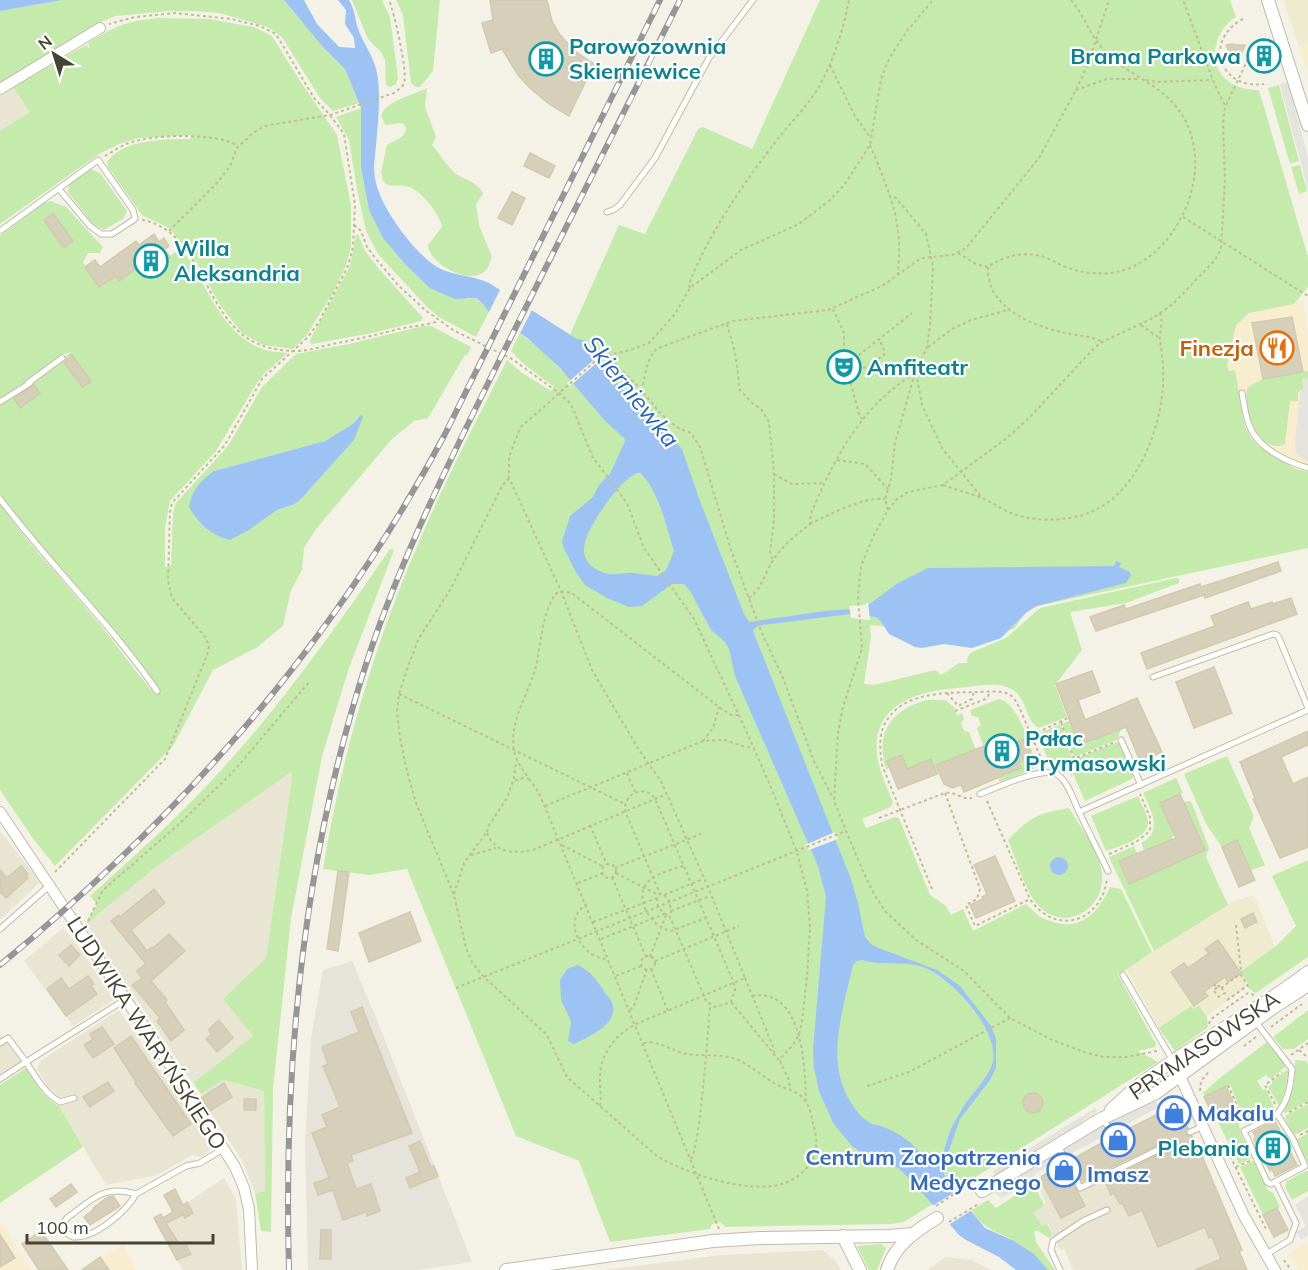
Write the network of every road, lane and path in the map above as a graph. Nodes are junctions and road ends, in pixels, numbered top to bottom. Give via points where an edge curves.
1 (389, 0) edge
2 (753, 0) edge
3 (849, 0) edge
4 (933, 0) edge
5 (1071, 0) edge
6 (1109, 0) edge
7 (1183, 0) edge
8 (1268, 0) edge
9 (1243, 19) dead end
10 (100, 28) joint
11 (1096, 40) junction
12 (1252, 50) dead end
13 (830, 65) junction
14 (1142, 79) junction
15 (1212, 80) junction
16 (1237, 80) junction
17 (1264, 84) dead end
18 (0, 89) edge
19 (1076, 90) junction
20 (1226, 106) junction
21 (330, 115) junction
22 (1308, 126) edge
23 (870, 137) junction
24 (870, 145) junction
25 (238, 147) junction
26 (98, 160) junction
27 (59, 189) junction
28 (892, 196) junction
29 (607, 212) dead end
30 (1183, 217) junction
31 (135, 219) junction
32 (354, 225) junction
33 (0, 231) edge
34 (169, 231) junction
35 (1221, 241) junction
36 (958, 253) junction
37 (932, 256) junction
38 (988, 267) junction
39 (898, 275) junction
40 (690, 288) junction
41 (1308, 296) edge
42 (833, 309) junction
43 (1008, 309) junction
44 (912, 313) dead end
45 (1160, 314) junction
46 (438, 321) junction
47 (726, 322) junction
48 (1141, 325) junction
49 (1160, 338) junction
50 (879, 339) junction
51 (1102, 342) junction
52 (927, 347) junction
53 (293, 351) junction
54 (606, 354) junction
55 (62, 358) dead end
56 (855, 359) junction
57 (856, 369) junction
58 (915, 376) junction
59 (642, 391) junction
60 (559, 393) junction
61 (1242, 393) dead end
62 (0, 402) edge
63 (862, 419) junction
64 (837, 460) junction
65 (1308, 468) edge
66 (960, 473) junction
67 (774, 474) junction
68 (509, 478) junction
69 (825, 483) junction
70 (943, 485) junction
71 (888, 489) junction
72 (982, 498) junction
73 (0, 499) edge
74 (885, 499) junction
75 (888, 510) junction
76 (810, 524) junction
77 (772, 561) junction
78 (561, 591) junction
79 (749, 598) junction
80 (1152, 677) dead end
81 (310, 681) dead end
82 (157, 691) dead end
83 (974, 692) dead end
84 (990, 692) dead end
85 (947, 693) dead end
86 (399, 694) junction
87 (719, 707) junction
88 (964, 707) junction
89 (1308, 709) edge
90 (955, 711) dead end
91 (739, 716) junction
92 (1068, 718) dead end
93 (886, 720) dead end
94 (1061, 722) junction
95 (1032, 735) dead end
96 (1121, 740) joint
97 (703, 741) junction
98 (753, 748) junction
99 (514, 751) junction
100 (517, 759) junction
101 (1074, 759) junction
102 (1066, 762) junction
103 (649, 764) junction
104 (1056, 765) dead end
105 (627, 773) junction
106 (529, 779) junction
107 (513, 781) junction
108 (1075, 782) dead end
109 (1141, 785) junction
110 (592, 787) junction
111 (635, 792) junction
112 (945, 793) junction
113 (1140, 793) dead end
114 (667, 794) junction
115 (982, 796) joint
116 (655, 799) junction
117 (834, 801) junction
118 (625, 804) junction
119 (545, 806) junction
120 (899, 809) junction
121 (625, 811) junction
122 (0, 812) edge
123 (1079, 812) junction
124 (879, 818) dead end
125 (591, 825) junction
126 (846, 831) junction
127 (487, 832) junction
128 (701, 834) dead end
129 (559, 838) junction
130 (687, 840) junction
131 (675, 844) junction
132 (562, 845) junction
133 (496, 848) junction
134 (797, 852) junction
135 (471, 855) junction
136 (645, 856) junction
137 (606, 866) junction
138 (683, 866) junction
139 (615, 868) junction
140 (1108, 870) junction
141 (603, 873) junction
142 (616, 873) junction
143 (612, 877) junction
144 (653, 878) junction
145 (703, 879) junction
146 (51, 880) junction
147 (578, 883) junction
148 (691, 884) junction
149 (1106, 884) dead end
150 (708, 887) junction
151 (645, 888) junction
152 (932, 889) dead end
153 (695, 892) junction
154 (454, 895) junction
155 (658, 895) junction
156 (664, 895) junction
157 (710, 896) junction
158 (1030, 899) dead end
159 (698, 901) junction
160 (670, 902) junction
161 (643, 903) junction
162 (586, 904) junction
163 (658, 907) junction
164 (626, 910) junction
165 (646, 912) junction
166 (668, 914) junction
167 (629, 918) junction
168 (706, 918) junction
169 (651, 920) junction
170 (593, 922) junction
171 (1236, 925) dead end
172 (739, 926) dead end
173 (633, 927) junction
174 (661, 928) junction
175 (0, 929) edge
176 (81, 931) junction
177 (597, 931) junction
178 (675, 931) junction
179 (725, 932) junction
180 (713, 937) junction
181 (578, 939) junction
182 (601, 939) junction
183 (683, 949) junction
184 (646, 957) junction
185 (650, 957) junction
186 (609, 959) junction
187 (655, 961) junction
188 (642, 966) junction
189 (646, 969) junction
190 (651, 969) junction
191 (1241, 970) dead end
192 (1308, 972) edge
193 (1123, 975) dead end
194 (483, 976) junction
195 (616, 976) junction
196 (745, 978) junction
197 (734, 983) junction
198 (1308, 985) edge
199 (1221, 987) junction
200 (456, 988) dead end
201 (1222, 995) junction
202 (702, 996) junction
203 (752, 996) junction
204 (126, 999) junction
205 (1226, 1000) junction
206 (731, 1002) junction
207 (710, 1006) junction
208 (1230, 1006) dead end
209 (630, 1010) junction
210 (668, 1011) junction
211 (1010, 1018) junction
212 (1255, 1021) junction
213 (636, 1024) junction
214 (799, 1035) junction
215 (0, 1043) edge
216 (644, 1043) junction
217 (1308, 1043) edge
218 (1165, 1049) junction
219 (1299, 1050) junction
220 (774, 1053) junction
221 (705, 1055) junction
222 (1308, 1058) edge
223 (1286, 1059) junction
224 (779, 1060) junction
225 (1173, 1061) junction
226 (26, 1062) junction
227 (1215, 1066) dead end
228 (1291, 1066) junction
229 (1180, 1076) junction
230 (0, 1079) edge
231 (1228, 1085) dead end
232 (867, 1086) dead end
233 (790, 1089) junction
234 (1200, 1090) dead end
235 (74, 1098) dead end
236 (806, 1101) junction
237 (1308, 1102) edge
238 (600, 1106) junction
239 (1279, 1114) junction
240 (1101, 1119) junction
241 (1202, 1127) junction
242 (1244, 1131) junction
243 (1190, 1132) dead end
244 (1114, 1136) dead end
245 (1058, 1144) junction
246 (1170, 1144) dead end
247 (1226, 1148) dead end
248 (223, 1149) junction
249 (1125, 1157) dead end
250 (1256, 1158) junction
251 (691, 1159) junction
252 (1067, 1162) dead end
253 (1128, 1164) junction
254 (1236, 1167) junction
255 (698, 1174) junction
256 (1077, 1180) dead end
257 (1276, 1182) junction
258 (982, 1190) junction
259 (136, 1194) junction
260 (1107, 1210) dead end
261 (937, 1218) junction
262 (719, 1230) dead end
263 (1267, 1231) dead end
264 (913, 1234) junction
265 (843, 1236) junction
266 (1265, 1255) junction
267 (252, 1270) edge
268 (506, 1270) edge
269 (860, 1270) edge
270 (887, 1270) edge
271 (1060, 1270) edge
272 (1275, 1270) edge

1 - 21 path via 405,81 394,93
2 - 29 lane via 709,58 650,166 620,205
3 - 13 path
4 - 23 path via 890,57 881,79
5 - 11 path
6 - 11 path
7 - 15 path
8 - 22 street
9 - 16 path via 1225,33 1221,44 1224,68
10 - 18 street
10 - 21 path via 135,17 175,13 260,26 276,34 314,98
11 - 14 path via 1116,61
11 - 19 path
12 - 16 path
13 - 23 path
13 - 40 path via 802,112 752,174 701,253
14 - 15 path
14 - 19 path via 1107,80
14 - 30 path via 1176,107 1193,141 1197,168
15 - 20 path
16 - 17 path via 1253,86
16 - 20 path
19 - 36 path via 1039,158
20 - 35 path
21 - 25 path via 265,126
21 - 32 path via 345,139 356,210
23 - 24 path
24 - 28 path
24 - 40 path via 845,184 812,215 741,250
25 - 26 path via 208,136 139,140
25 - 34 path via 218,182
26 - 27 lane
26 - 31 lane via 133,210
27 - 31 lane via 101,234 112,234
27 - 33 lane
28 - 37 path via 924,230
28 - 39 path via 899,239
30 - 35 path
30 - 38 path via 1162,246 1116,273 1087,273 1027,254 998,260
31 - 34 path
32 - 46 path via 398,285
32 - 53 path via 348,266 334,295 307,338
34 - 53 path via 196,264 241,335 263,346
35 - 41 path
35 - 45 path via 1215,260
36 - 37 path
36 - 38 path
37 - 39 path via 921,258
37 - 52 path via 933,294
38 - 43 path via 993,289
39 - 42 path
40 - 54 path via 675,314 649,343
42 - 47 path
42 - 56 path via 844,333 844,351
43 - 51 path via 1042,327
43 - 52 path via 971,320
44 - 50 path
45 - 48 path
45 - 49 path
46 - 53 path
46 - 60 path via 512,359
47 - 59 path via 655,351 647,365
47 - 67 path via 740,390 768,417
48 - 49 path
48 - 51 path
49 - 72 path via 1160,410 1141,464 1119,492 1086,514 1055,520 1011,513
50 - 56 path
50 - 57 path via 884,355 867,367
51 - 66 path via 1020,427
52 - 58 path
53 - 146 path via 262,379 225,445 172,503 168,581 172,598 209,646 165,759
54 - 59 path
54 - 60 path
55 - 62 lane
56 - 57 path
57 - 63 path via 850,380
58 - 63 path
58 - 66 path via 934,432
58 - 71 path via 895,442
59 - 79 path via 661,414 690,433 700,447
60 - 68 path via 520,428 509,458
60 - 91 path via 575,411 586,444 630,510 644,548 693,619
61 - 65 lane via 1254,435 1277,454
63 - 64 path
64 - 69 path
64 - 71 path via 865,464
66 - 70 path
66 - 72 path
67 - 69 path via 792,484
67 - 77 path
68 - 78 path
68 - 86 path via 450,590 419,638
69 - 76 path
70 - 72 path
70 - 75 path via 909,492
71 - 74 path
73 - 82 lane
74 - 75 path
74 - 76 path via 844,509
75 - 117 path via 861,566 861,655 838,733
76 - 77 path via 790,539
77 - 79 path
78 - 87 path via 573,594
78 - 99 path via 553,598 534,673 514,726
78 - 103 path via 598,682
79 - 117 path
80 - 89 lane via 1273,634 1279,638
81 - 176 path via 232,773 136,864 106,887
83 - 88 path
84 - 88 path via 987,698
85 - 88 path
86 - 99 path
86 - 154 path via 398,724 407,771
87 - 91 path
87 - 97 path via 713,728
88 - 90 path
89 - 109 lane
91 - 98 path
92 - 94 path
93 - 120 path via 880,757
94 - 95 path
94 - 101 path
96 - 101 path
96 - 109 lane
97 - 98 path via 725,740
97 - 103 path
98 - 134 path
99 - 100 path
99 - 110 path
100 - 106 path
100 - 107 path
101 - 102 path
102 - 104 path
102 - 108 path
103 - 105 path
103 - 114 path
105 - 110 path
105 - 111 path
106 - 107 path
106 - 119 path
107 - 127 path
109 - 123 lane
110 - 118 path
110 - 119 path
111 - 116 path via 646,791
111 - 118 path
112 - 115 path via 966,799
112 - 120 path
112 - 158 path via 980,890 977,899 966,905 975,926
113 - 140 path via 1150,817 1150,831 1106,855
114 - 116 path
114 - 130 path
115 - 123 lane via 1049,771 1064,781
116 - 121 path
116 - 131 path
117 - 126 path
118 - 121 path
119 - 129 path
120 - 124 path
120 - 152 path
121 - 125 path
121 - 136 path
122 - 146 street, LUDWIKA WARYŃSKIEGO
123 - 140 lane
125 - 129 path
125 - 137 path
126 - 134 path
126 - 211 path via 875,896 897,924 964,971
127 - 133 path
127 - 135 path
128 - 130 path
129 - 132 path
129 - 133 path via 520,853
130 - 131 path
130 - 145 path
131 - 136 path
131 - 138 path
132 - 137 path
132 - 147 path
133 - 135 path
134 - 150 path
134 - 214 path via 807,891 810,927
135 - 154 path via 464,863
136 - 139 path
136 - 144 path
137 - 139 path
137 - 141 path
138 - 144 path
138 - 148 path
139 - 142 path
140 - 149 path
141 - 143 path
141 - 147 path
142 - 143 path
142 - 151 path
143 - 164 path
144 - 151 path
144 - 155 path
145 - 148 path
145 - 150 path
146 - 175 lane
146 - 176 street, LUDWIKA WARYŃSKIEGO
147 - 162 path
148 - 153 path
148 - 156 path
150 - 153 path
150 - 157 path
151 - 155 path
151 - 161 path
153 - 159 path
153 - 160 path
154 - 194 path via 466,948
155 - 156 path
155 - 161 path
155 - 163 path
156 - 160 path
157 - 159 path
157 - 179 path
159 - 166 path
159 - 168 path
160 - 163 path
160 - 166 path
161 - 164 path
161 - 165 path
162 - 170 path
162 - 181 path via 575,922
163 - 165 path
163 - 166 path
164 - 167 path
164 - 170 path
165 - 167 path
165 - 169 path
166 - 169 path
166 - 174 path
166 - 178 path
167 - 173 path
167 - 177 path
168 - 178 path
168 - 180 path
169 - 173 path
169 - 174 path
170 - 177 path
171 - 191 path
172 - 179 path
173 - 182 path
173 - 184 path
174 - 178 path
174 - 185 path
176 - 204 street, LUDWIKA WARYŃSKIEGO
177 - 181 path
177 - 182 path
178 - 183 path
179 - 180 path
179 - 196 path
180 - 183 path
180 - 197 path
181 - 186 path via 592,955
181 - 194 path
182 - 186 path
183 - 187 path
183 - 202 path
184 - 185 path
184 - 188 path
185 - 187 path
186 - 195 path
187 - 190 path
188 - 189 path
188 - 195 path
189 - 190 path
189 - 209 path
190 - 210 path
192 - 225 street, PRYMASOWSKA via 1265,1004
193 - 218 lane
194 - 200 path
194 - 238 path via 547,1035 567,1077
195 - 209 path
196 - 197 path
196 - 203 path
197 - 202 path
197 - 206 path
198 - 212 street, PRYMASOWSKA
199 - 201 path via 1225,993
199 - 201 path via 1214,990 1219,997
199 - 205 path via 1240,974 1248,984
201 - 205 path
202 - 207 path
202 - 210 path
203 - 214 path via 766,995 780,1002
203 - 220 path
204 - 226 lane
204 - 248 street, LUDWIKA WARYŃSKIEGO
205 - 208 path
206 - 207 path
206 - 220 path
207 - 221 path
209 - 213 path
210 - 213 path
211 - 218 path via 1050,1039 1104,1057
211 - 232 path via 909,1072
212 - 223 lane
212 - 229 street, PRYMASOWSKA
213 - 216 path
213 - 238 path via 616,1038 604,1057
214 - 224 path
214 - 236 path
215 - 226 lane via 8,1038
216 - 221 path
216 - 251 path
217 - 219 path
218 - 225 lane
219 - 222 path
219 - 223 path
220 - 224 path
221 - 233 path via 736,1059
221 - 251 path
223 - 228 lane
224 - 233 path
225 - 229 street
225 - 240 street, PRYMASOWSKA
226 - 230 lane
226 - 235 lane via 54,1098 60,1102
227 - 234 path via 1203,1078
228 - 239 lane via 1290,1087
228 - 239 path via 1265,1085
229 - 240 street, PRYMASOWSKA via 1152,1095
229 - 241 street
231 - 242 path
233 - 236 path
236 - 255 path via 816,1147 813,1158 800,1174 787,1182 762,1186 735,1184
237 - 239 path
238 - 255 path via 658,1157
239 - 242 lane
239 - 257 lane via 1305,1166
240 - 244 lane
240 - 245 street, PRYMASOWSKA
241 - 243 lane
241 - 266 street
242 - 250 lane
245 - 252 lane
245 - 258 street, PRYMASOWSKA
246 - 253 lane
247 - 254 path
248 - 259 lane
248 - 267 street, LUDWIKA WARYŃSKIEGO via 244,1188
249 - 253 lane
250 - 254 path
250 - 257 lane via 1267,1182
251 - 255 path
253 - 256 lane via 1080,1188
254 - 263 path
255 - 262 path
257 - 266 lane via 1296,1223 1290,1240
258 - 261 path
258 - 261 path
259 - 259 lane via 104,1192 67,1218 63,1231 73,1237 88,1236 123,1211
260 - 271 lane via 1053,1241 1051,1250
261 - 264 street
264 - 265 street
264 - 270 street via 895,1251
265 - 268 street via 713,1241
265 - 269 street
266 - 272 street

